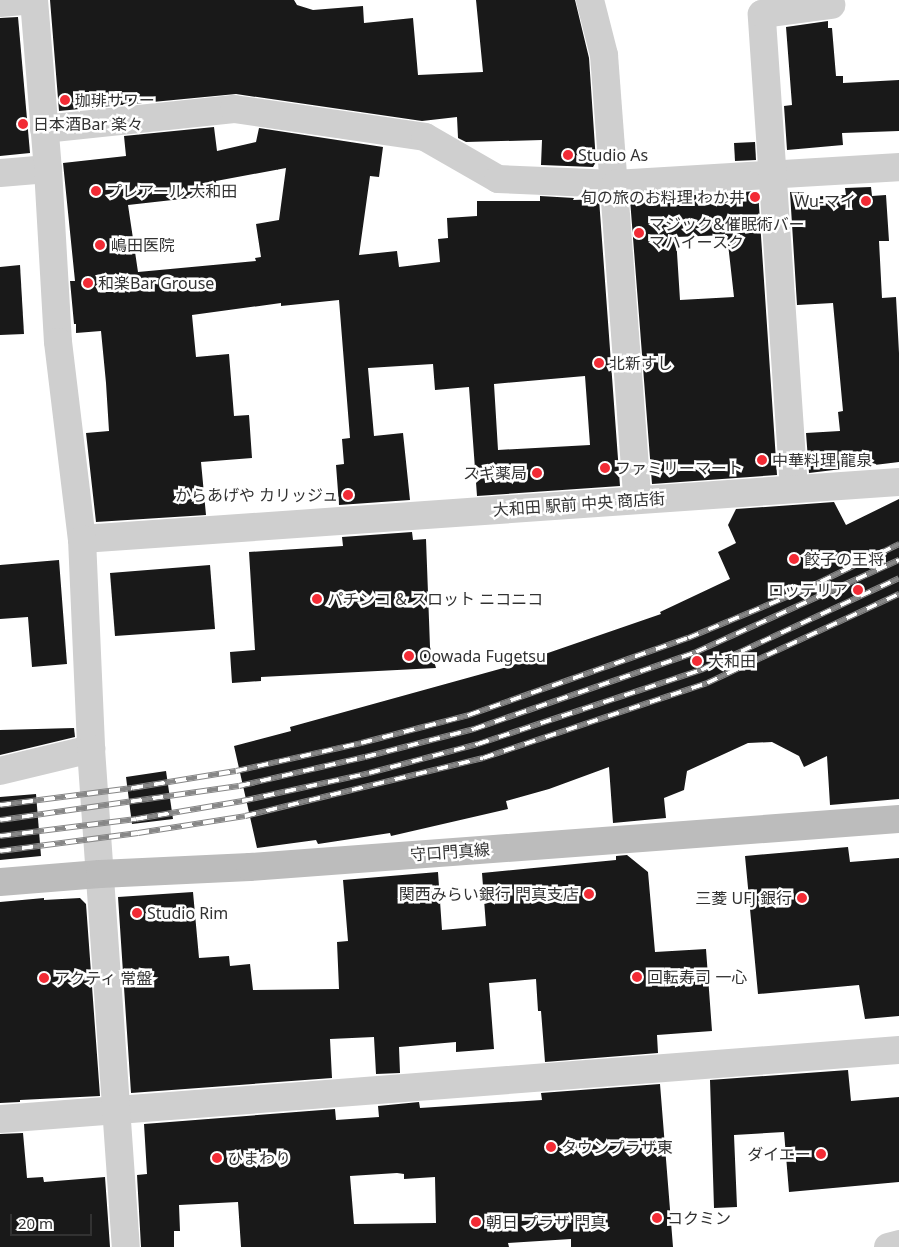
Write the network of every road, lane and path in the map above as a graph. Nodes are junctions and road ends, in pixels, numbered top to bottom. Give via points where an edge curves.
1 (34, 0) edge
2 (590, 0) edge
3 (0, 3) edge
4 (831, 5) dead end
5 (44, 130) junction
6 (899, 167) edge
7 (48, 169) junction
8 (0, 173) edge
9 (772, 174) junction
10 (615, 184) junction
11 (899, 482) edge
12 (794, 489) junction
13 (638, 499) junction
14 (82, 539) junction
15 (91, 749) junction
16 (0, 771) edge
17 (899, 819) edge
18 (100, 874) junction
19 (0, 882) edge
20 (899, 1050) edge
21 (115, 1110) junction
22 (0, 1119) edge
23 (899, 1244) edge
24 (126, 1247) edge
25 (888, 1247) edge

1 - 3 street
1 - 5 street
2 - 10 street via 604,55
4 - 9 street via 762,14
5 - 7 street
5 - 10 street via 234,108 425,137 498,179
6 - 9 street
7 - 8 street
7 - 14 street via 58,342
9 - 10 street
9 - 12 street
10 - 13 street
11 - 12 street, 大和田 駅前 中央 商店街
12 - 13 street, 大和田 駅前 中央 商店街
13 - 14 street, 大和田 駅前 中央 商店街
14 - 15 street
15 - 16 street
15 - 18 street
17 - 18 main road, 守口門真線 via 250,867
18 - 19 main road, 守口門真線
18 - 21 street
20 - 21 street
21 - 22 street
21 - 24 street
23 - 25 street

